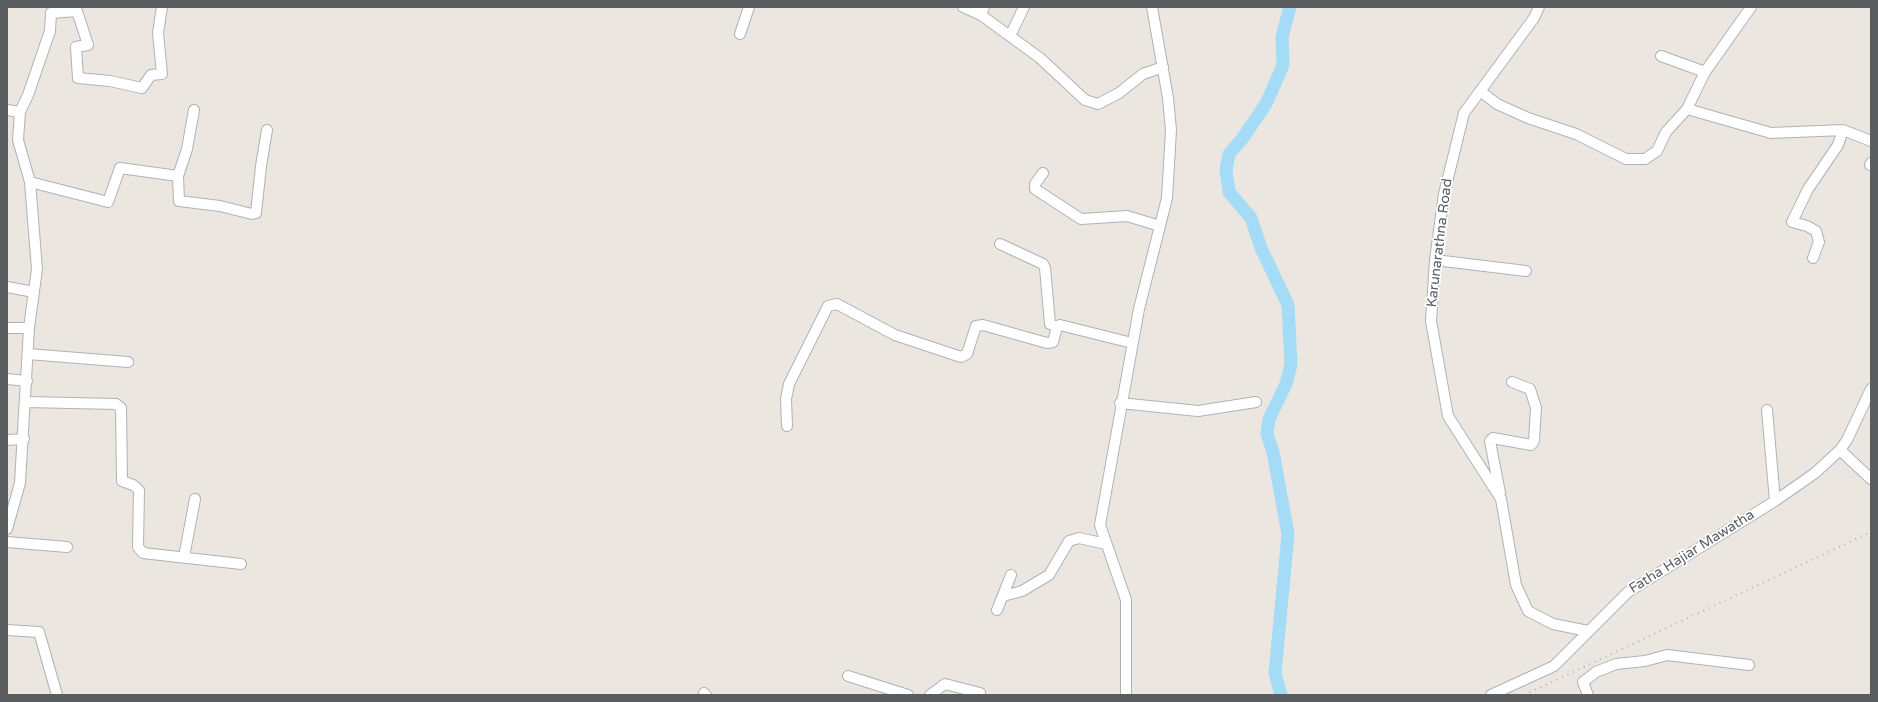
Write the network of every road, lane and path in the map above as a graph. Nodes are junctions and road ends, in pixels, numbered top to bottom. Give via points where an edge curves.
1 (162, 7) edge
2 (749, 7) edge
3 (963, 7) edge
4 (1024, 7) edge
5 (1152, 7) edge
6 (1539, 7) edge
7 (1751, 7) edge
8 (982, 11) edge
9 (740, 34) dead end
10 (1010, 36) junction
11 (1661, 56) dead end
12 (1163, 67) junction
13 (1705, 72) junction
14 (1480, 91) junction
15 (1687, 109) junction
16 (7, 110) edge
17 (194, 110) dead end
18 (20, 112) junction
19 (267, 130) dead end
20 (1842, 130) junction
21 (1871, 141) edge
22 (1043, 173) dead end
23 (178, 176) junction
24 (30, 182) junction
25 (1160, 226) junction
26 (1000, 244) dead end
27 (1812, 258) dead end
28 (1435, 260) junction
29 (1526, 271) dead end
30 (7, 287) edge
31 (34, 292) junction
32 (1057, 327) junction
33 (7, 328) edge
34 (30, 328) junction
35 (1132, 342) junction
36 (28, 354) junction
37 (128, 362) dead end
38 (7, 379) edge
39 (27, 381) junction
40 (1512, 382) dead end
41 (1871, 388) edge
42 (26, 402) junction
43 (1256, 402) dead end
44 (1120, 403) junction
45 (1767, 410) dead end
46 (787, 426) dead end
47 (24, 439) junction
48 (7, 440) edge
49 (1840, 450) junction
50 (1871, 478) edge
51 (1501, 499) junction
52 (195, 500) dead end
53 (1775, 500) junction
54 (7, 529) edge
55 (7, 542) edge
56 (1106, 544) junction
57 (67, 547) dead end
58 (184, 558) junction
59 (241, 564) dead end
60 (1011, 575) dead end
61 (1003, 596) junction
62 (997, 610) dead end
63 (7, 630) edge
64 (1588, 632) junction
65 (1749, 665) dead end
66 (848, 676) dead end
67 (57, 695) edge
68 (908, 695) edge
69 (930, 695) edge
70 (980, 695) edge
71 (1126, 695) edge
72 (1491, 695) edge
73 (1588, 695) edge

1 - 18 street via 158,33 162,74 151,76 142,88 78,78 76,47 88,45 77,11 51,13 50,31
2 - 9 street
3 - 8 street
4 - 10 street
5 - 12 street
6 - 14 street, Karunarathna Road via 1534,18
7 - 13 street
8 - 10 street
10 - 12 street via 1040,58 1084,100 1098,104 1119,93 1143,74
11 - 13 street
12 - 25 street via 1171,130 1167,198
13 - 15 street
14 - 15 street via 1497,104 1528,118 1576,134 1626,159 1644,160 1657,151 1666,132
14 - 28 street, Karunarathna Road via 1464,114 1444,194
15 - 20 street via 1771,133
16 - 18 street
17 - 23 street via 187,149
18 - 24 street via 18,140
19 - 23 street via 256,213 179,202
20 - 21 street
20 - 27 street via 1838,145 1808,189 1792,222 1816,231 1819,242
22 - 25 street via 1035,184 1035,189 1081,219 1127,216
23 - 24 street via 120,168 108,202
24 - 31 street via 37,269
25 - 35 street
26 - 32 street via 1043,264 1050,324
28 - 29 street
28 - 51 street, Karunarathna Road via 1431,321 1448,416
30 - 31 street
31 - 34 street
32 - 35 street via 1060,325
32 - 46 street via 1052,342 1047,343 983,325 976,326 967,354 962,357 896,335 837,304 828,306 789,384 786,399
33 - 34 street
34 - 36 street
35 - 44 street
36 - 37 street
36 - 39 street
38 - 39 street
39 - 42 street
40 - 51 street via 1530,388 1536,408 1534,441 1531,445 1493,438 1490,441
41 - 49 street, Fatha Hajiar Mawatha
42 - 47 street
42 - 58 street via 116,404 121,408 122,481 139,490 138,547 143,553
43 - 44 street via 1198,411
44 - 56 street via 1100,524
45 - 53 street
47 - 48 street
47 - 54 street via 20,483
49 - 50 street
49 - 53 street, Fatha Hajiar Mawatha via 1815,473
51 - 64 street, Karunarathna Road via 1516,585 1528,611 1553,624
52 - 58 street
53 - 64 street, Fatha Hajiar Mawatha via 1628,592
55 - 57 street
56 - 61 street via 1078,538 1069,541 1049,575 1022,591
56 - 71 street via 1126,600
58 - 59 street
60 - 61 street
61 - 62 street
63 - 67 street via 39,632
64 - 72 street, Fatha Hajiar Mawatha via 1554,666
65 - 73 street via 1667,656 1616,664 1596,672 1583,682
66 - 68 street
69 - 70 street via 945,684

